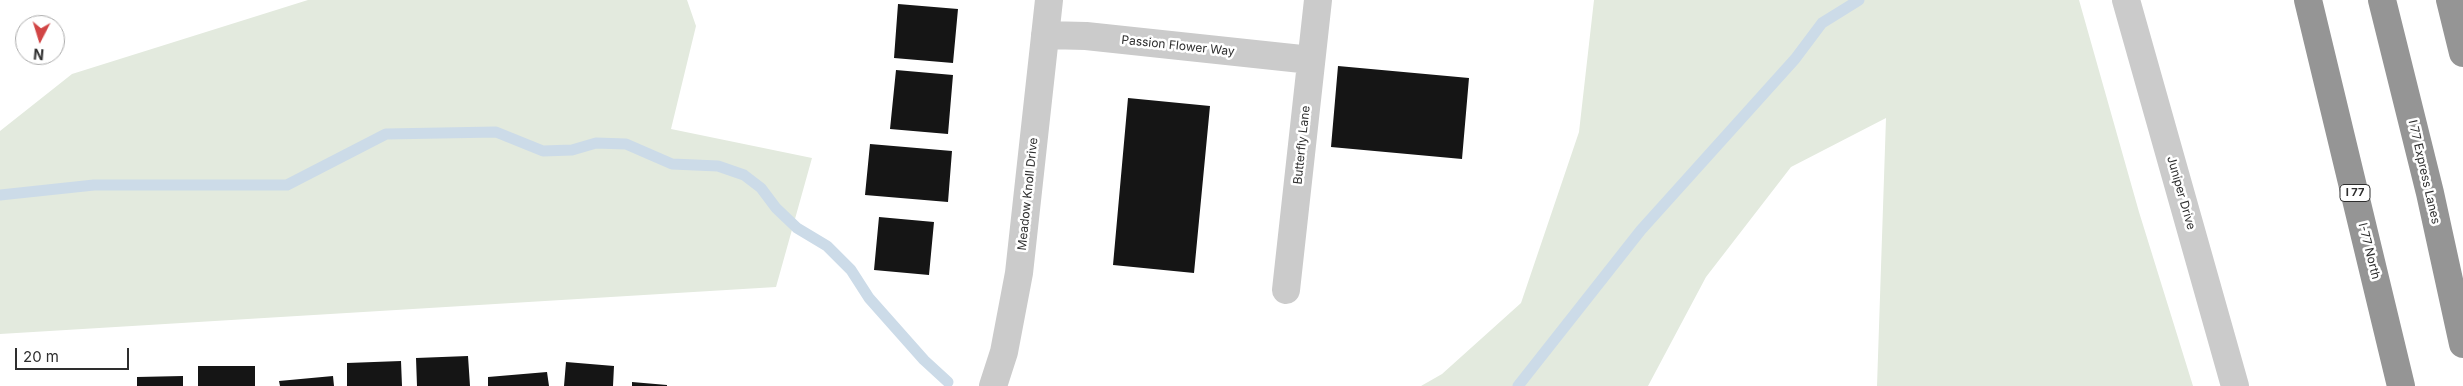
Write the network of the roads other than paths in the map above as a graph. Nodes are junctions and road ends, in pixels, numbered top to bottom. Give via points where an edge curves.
1 (1049, 0) edge
2 (1318, 0) edge
3 (2126, 0) edge
4 (2308, 0) edge
5 (2382, 0) edge
6 (2450, 0) edge
7 (1045, 35) junction
8 (2463, 52) edge
9 (1311, 60) junction
10 (1286, 290) dead end
11 (2463, 344) edge
12 (994, 386) edge
13 (2235, 386) edge
14 (2401, 386) edge

1 - 7 street, Meadow Knoll Drive
2 - 9 street, Butterfly Lane
3 - 13 street, Juniper Drive
4 - 14 highway, I-77 North / I 77
5 - 11 highway, I 77 Express Lanes
6 - 8 highway
7 - 9 street, Passion Flower Way via 1086,36
7 - 12 street, Meadow Knoll Drive via 1019,273
9 - 10 street, Butterfly Lane

